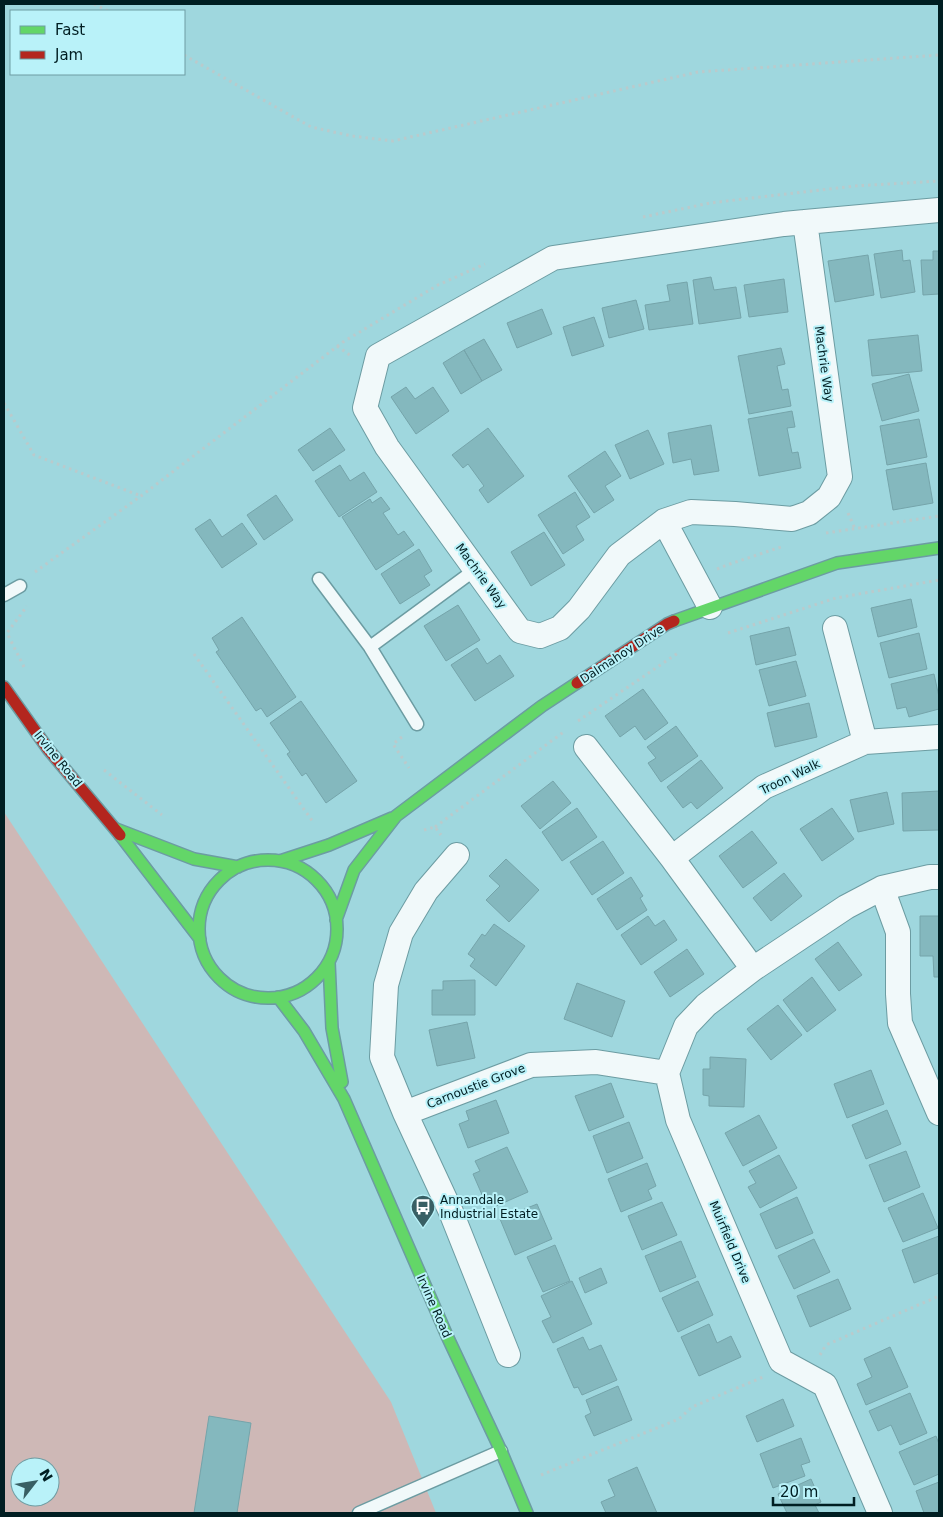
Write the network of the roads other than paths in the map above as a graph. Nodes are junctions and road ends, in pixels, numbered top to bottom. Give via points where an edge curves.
1 (939, 210) edge
2 (805, 222) junction
3 (664, 521) junction
4 (939, 548) edge
5 (476, 569) junction
6 (319, 579) dead end
7 (20, 586) road end
8 (4, 595) edge
9 (710, 607) junction
10 (835, 628) dead end
11 (370, 647) junction
12 (4, 687) edge
13 (418, 724) road end
14 (939, 737) edge
15 (865, 742) junction
16 (586, 747) dead end
17 (396, 816) junction
18 (116, 829) junction
19 (457, 855) road end
20 (672, 858) junction
21 (280, 860) junction
22 (238, 866) junction
23 (939, 877) edge
24 (882, 888) junction
25 (336, 920) junction
26 (200, 939) junction
27 (329, 962) junction
28 (753, 969) junction
29 (278, 997) junction
30 (667, 1073) junction
31 (344, 1099) junction
32 (405, 1113) junction
33 (939, 1113) edge
34 (508, 1355) dead end
35 (501, 1451) junction
36 (359, 1513) edge
37 (527, 1513) edge
38 (880, 1513) edge

1 - 2 street, Machrie Way
2 - 3 street, Machrie Way via 840,477 830,497 809,513 792,519 691,512
2 - 5 street, Machrie Way via 553,258 378,356 365,408 387,447
3 - 5 street, Machrie Way via 619,556 579,609 560,628 540,636 520,631
3 - 9 street
4 - 9 main road, Dalmahoy Drive via 837,563
5 - 11 lane
6 - 11 lane
7 - 8 lane
9 - 17 main road, Dalmahoy Drive via 667,624 542,706
10 - 15 street
11 - 13 lane
12 - 18 main road, Irvine Road via 48,749
14 - 15 street, Troon Walk
15 - 20 street, Troon Walk via 764,787
16 - 20 street
17 - 21 main road via 330,845
17 - 25 main road via 354,870
18 - 22 main road via 194,859
18 - 26 main road, Irvine Road
19 - 32 street via 426,892 401,932 386,985 382,1057
20 - 28 street
21 - 22 main road via 258,860
21 - 25 main road via 301,868 318,881 330,899
22 - 26 main road via 220,879 207,896 200,917
23 - 24 street
24 - 28 street via 846,907
24 - 33 street via 898,932 900,1023
25 - 27 main road via 337,935
26 - 29 main road via 206,960 218,977 236,990 256,997
27 - 29 main road via 316,978 298,991
27 - 31 main road via 332,1028
28 - 30 street via 706,1005 686,1026
29 - 31 main road via 304,1031
30 - 32 street, Carnoustie Grove via 596,1062 531,1065
30 - 38 street, Muirfield Drive via 678,1120 781,1360 825,1385
31 - 35 main road, Irvine Road
32 - 34 street via 451,1212
35 - 36 lane
35 - 37 main road, Irvine Road

